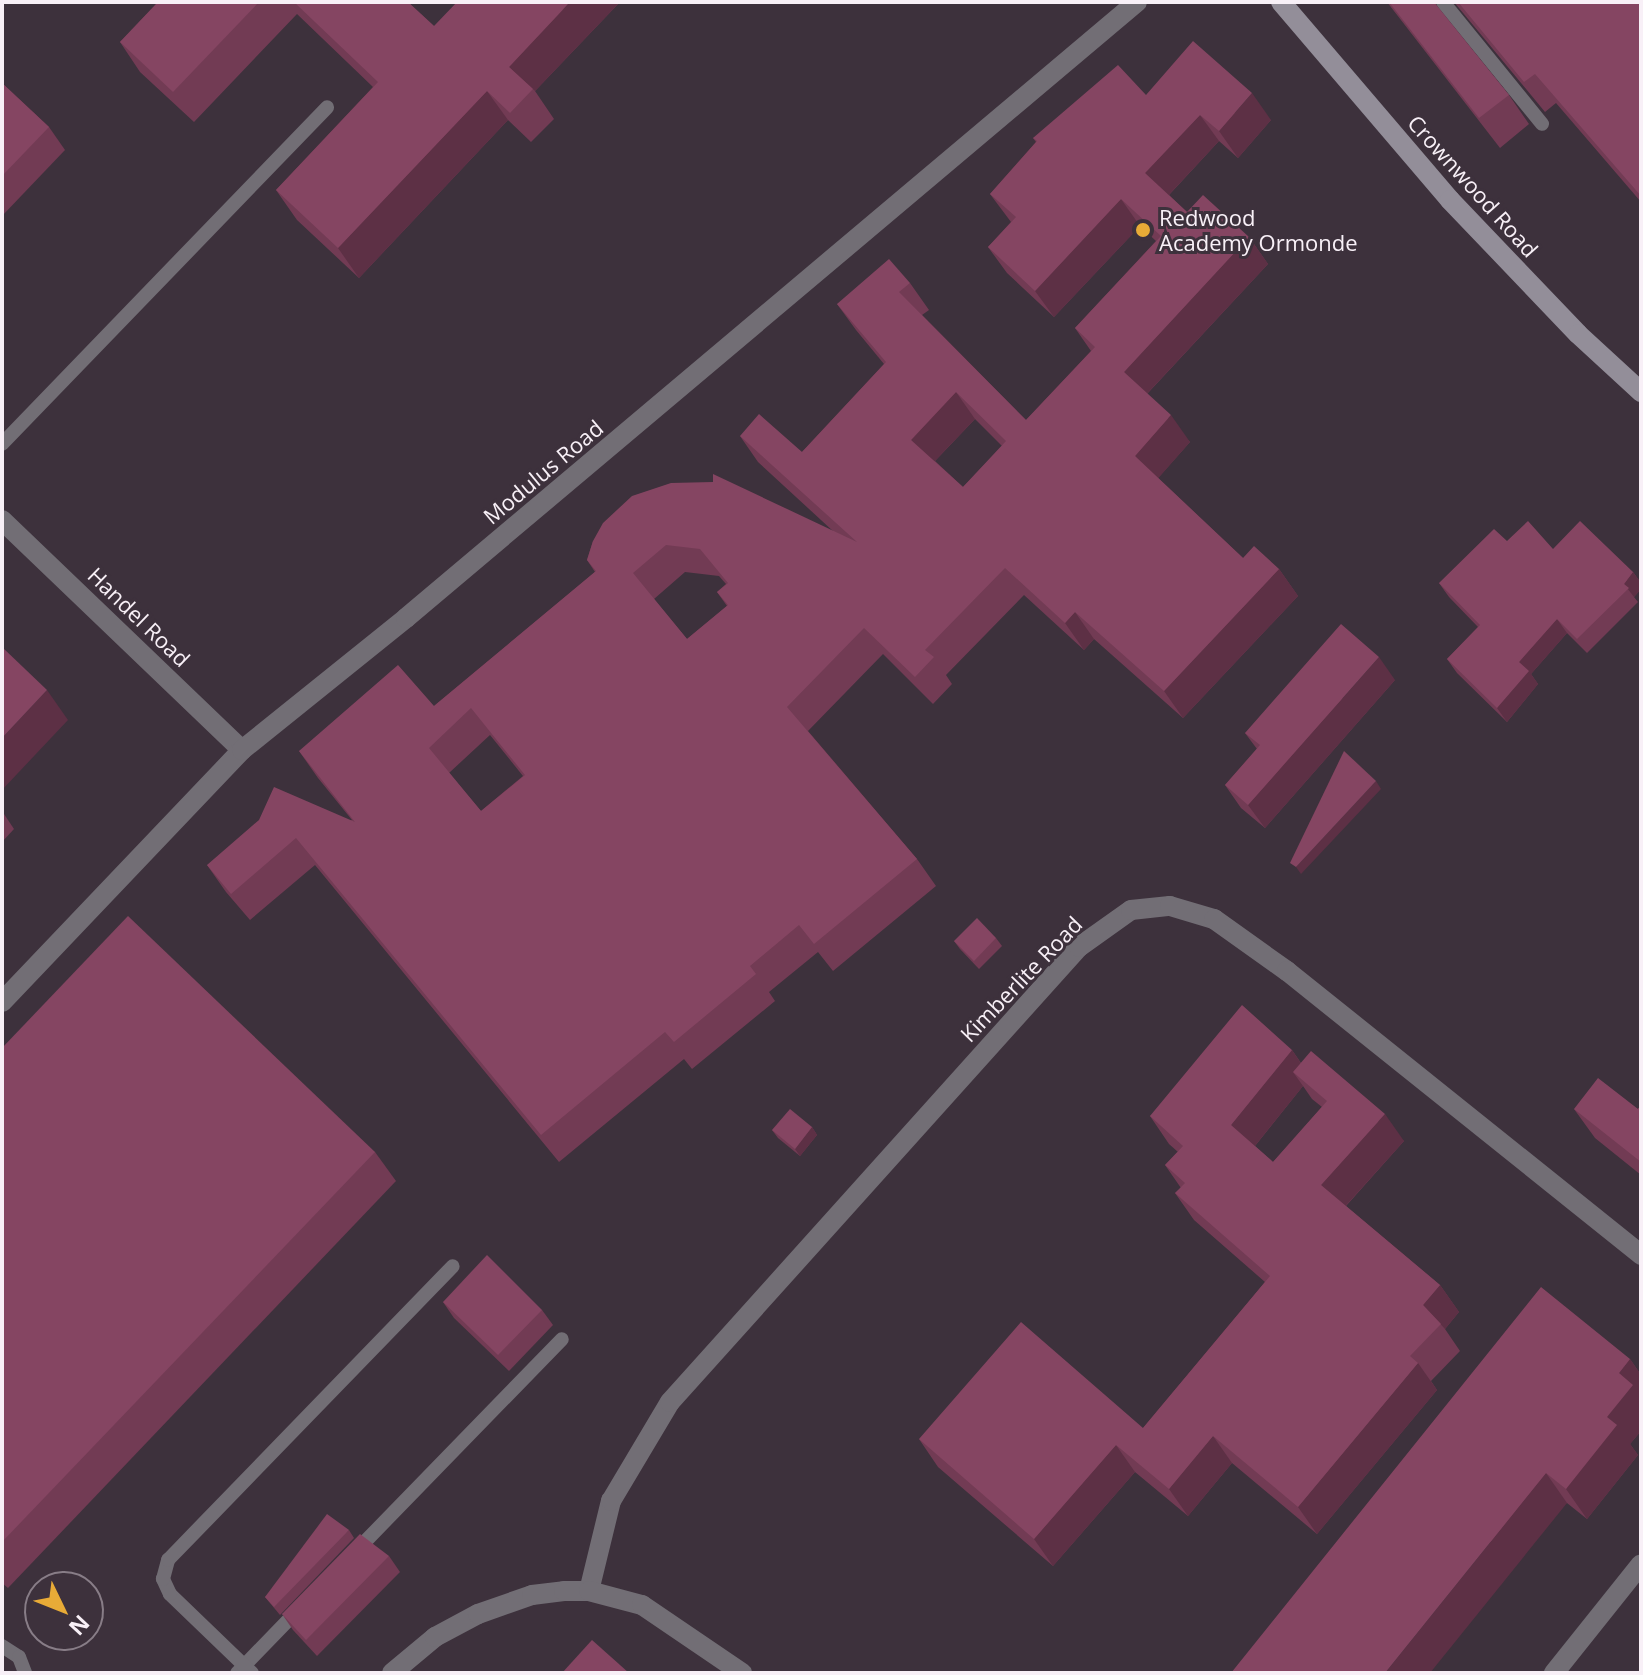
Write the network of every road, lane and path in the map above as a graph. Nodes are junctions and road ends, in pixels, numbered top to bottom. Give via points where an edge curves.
1 (1137, 2) edge
2 (1281, 2) edge
3 (1443, 2) edge
4 (327, 107) dead end
5 (1542, 124) dead end
6 (1641, 392) edge
7 (2, 444) edge
8 (2, 520) edge
9 (242, 750) junction
10 (2, 1002) edge
11 (1641, 1255) edge
12 (453, 1266) dead end
13 (562, 1339) dead end
14 (343, 1564) edge
15 (1641, 1564) edge
16 (589, 1591) junction
17 (310, 1598) edge
18 (2, 1646) edge
19 (245, 1671) edge
20 (25, 1673) edge
21 (392, 1673) edge
22 (742, 1673) edge
23 (1554, 1673) edge

1 - 9 street, Modulus Road
2 - 6 main road, Crownwood Road via 1461,211
3 - 5 lane
4 - 7 lane
8 - 9 street, Handel Road
9 - 10 street, Modulus Road
11 - 16 street, Kimberlite Road via 1287,971 1214,919 1170,906 1131,910 1079,947 670,1402 611,1501
12 - 19 lane via 168,1560 163,1579 170,1594
13 - 14 lane
15 - 23 street
16 - 21 street via 532,1595 478,1614 435,1637
16 - 22 street via 642,1605 697,1637
17 - 19 lane
18 - 20 lane via 19,1657

